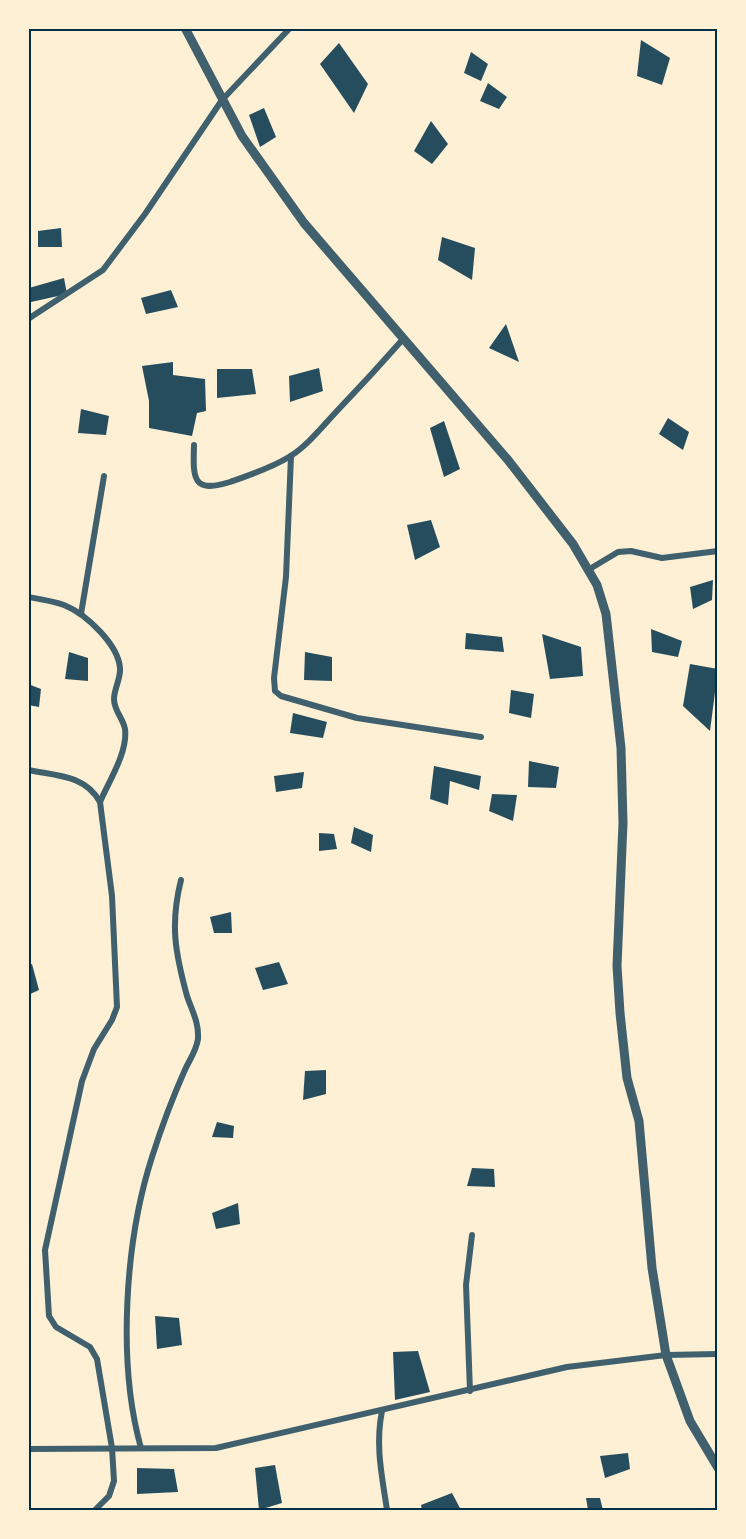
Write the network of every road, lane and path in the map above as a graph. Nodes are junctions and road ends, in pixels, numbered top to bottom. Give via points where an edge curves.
1 (184, 28) edge
2 (290, 28) edge
3 (222, 100) junction
4 (28, 319) edge
5 (404, 338) junction
6 (194, 445) dead end
7 (291, 456) junction
8 (104, 476) dead end
9 (717, 551) edge
10 (588, 570) junction
11 (28, 597) edge
12 (81, 614) junction
13 (481, 737) dead end
14 (28, 770) edge
15 (100, 802) junction
16 (181, 880) dead end
17 (472, 1235) dead end
18 (717, 1354) edge
19 (666, 1355) junction
20 (470, 1390) junction
21 (382, 1411) junction
22 (112, 1448) junction
23 (141, 1448) junction
24 (28, 1449) edge
25 (717, 1468) edge
26 (95, 1510) edge
27 (387, 1510) edge

1 - 3 street
2 - 3 street
3 - 4 street via 103,270
3 - 5 street via 242,136 304,223
5 - 7 street
5 - 10 street via 533,491
6 - 7 street via 193,471 204,488 258,472
7 - 13 street via 286,577 275,691 357,718
8 - 12 street
9 - 10 street via 662,558 618,552
10 - 19 street via 606,614 615,687 623,823 617,966 620,1013 627,1078 639,1121 652,1268
11 - 12 street via 64,605
12 - 15 street via 113,647 121,671 113,698 125,727 124,743
14 - 15 street via 81,781 93,788
15 - 22 street via 112,896 117,1007 94,1049 82,1082 45,1250 50,1316 56,1328 90,1347 97,1359
16 - 23 street via 173,909 175,941 197,1019 198,1037 196,1051 184,1071 152,1158 127,1290 134,1422
17 - 20 street via 466,1285
18 - 19 street
19 - 20 street via 567,1367
19 - 25 street via 690,1421
20 - 21 street
21 - 23 street via 216,1448
21 - 27 street via 378,1452
22 - 23 street
22 - 24 street
22 - 26 street via 114,1481 109,1496

